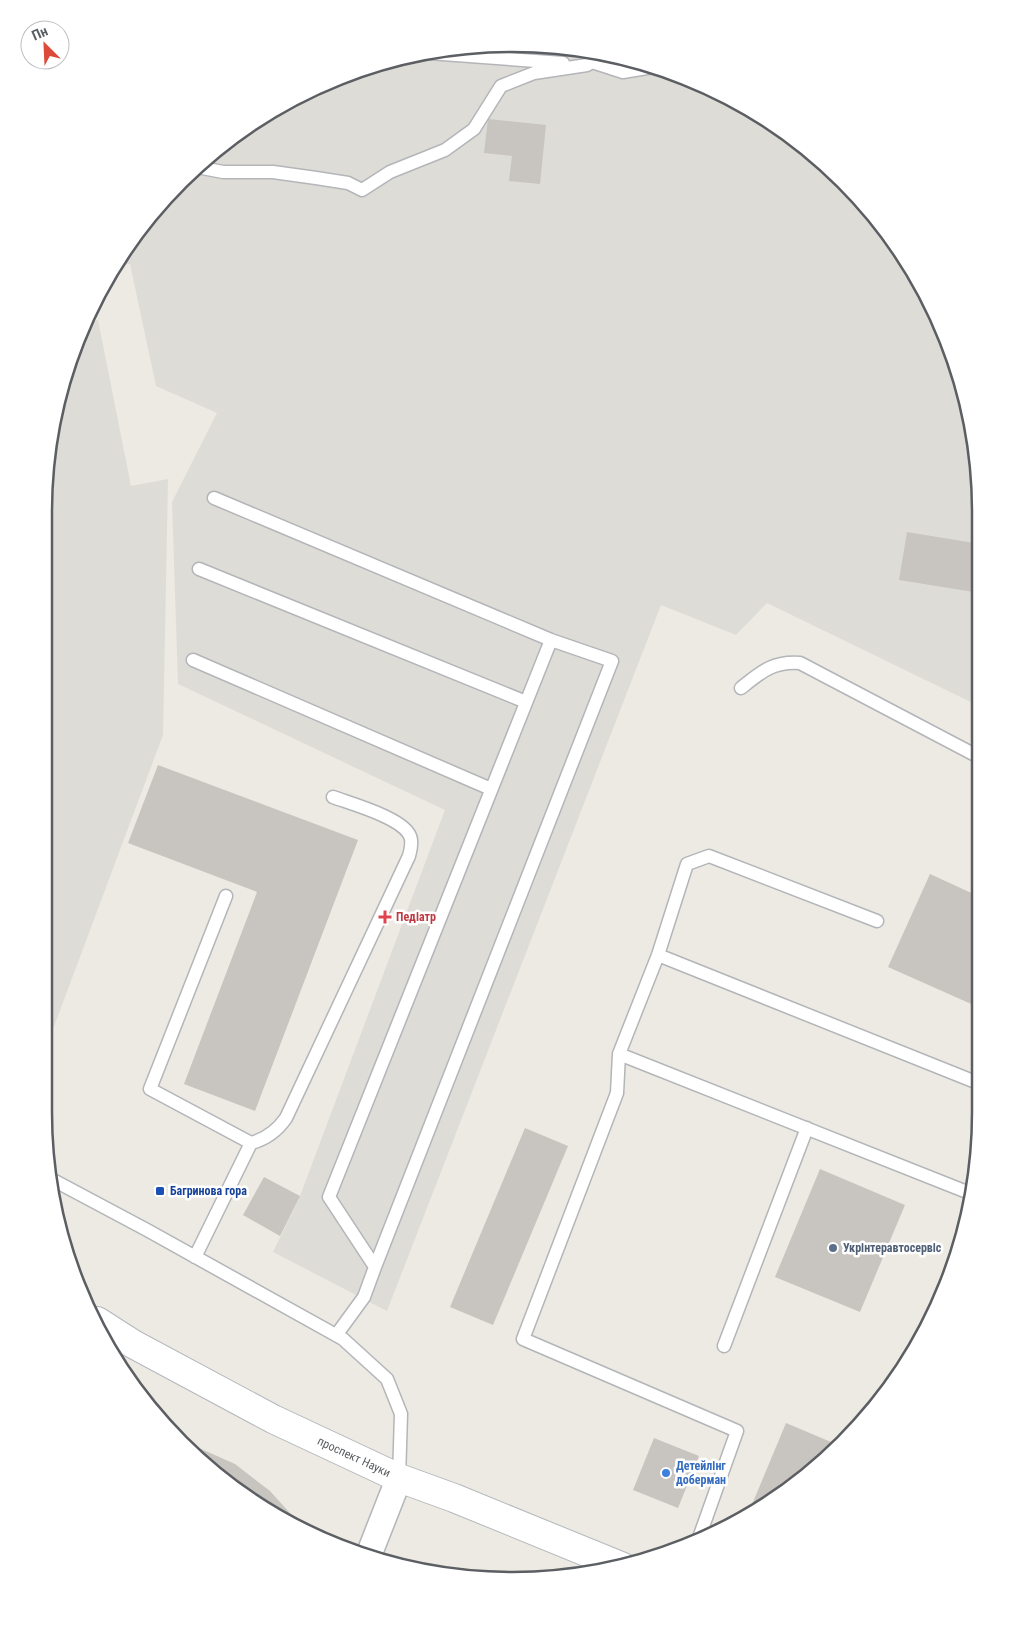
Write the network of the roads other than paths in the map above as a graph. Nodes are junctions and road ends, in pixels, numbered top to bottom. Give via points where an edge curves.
1 (466, 55) edge
2 (594, 60) edge
3 (637, 70) edge
4 (207, 169) edge
5 (214, 498) dead end
6 (200, 569) dead end
7 (551, 640) junction
8 (193, 660) dead end
9 (741, 688) dead end
10 (526, 702) junction
11 (972, 754) edge
12 (491, 789) junction
13 (333, 797) dead end
14 (226, 896) dead end
15 (877, 921) dead end
16 (658, 955) junction
17 (619, 1054) junction
18 (972, 1081) edge
19 (807, 1128) junction
20 (251, 1143) junction
21 (58, 1182) edge
22 (966, 1192) edge
23 (196, 1257) junction
24 (375, 1266) junction
25 (106, 1327) edge
26 (337, 1334) junction
27 (724, 1346) dead end
28 (398, 1478) junction
29 (701, 1532) edge
30 (371, 1550) edge
31 (611, 1562) edge

1 - 2 lane
2 - 3 lane via 623,72
2 - 4 lane via 534,73 501,86 474,130 445,150 390,172 362,190 348,183 273,172
5 - 7 lane
6 - 10 lane
7 - 10 lane
7 - 24 lane via 612,661
8 - 12 lane
9 - 11 lane via 776,664 800,663
10 - 12 lane
12 - 24 lane via 328,1197
13 - 20 lane via 403,826 411,835 412,846 286,1118 279,1128
14 - 20 lane via 150,1089
15 - 16 lane via 709,856 687,864
16 - 17 lane
16 - 18 lane
17 - 19 lane
17 - 29 lane via 617,1093 523,1339 737,1431
19 - 22 lane
19 - 27 lane
20 - 23 lane
21 - 23 lane
23 - 26 lane
24 - 26 lane via 364,1297
25 - 28 main road, проспект Науки via 274,1418
26 - 28 lane via 387,1379 401,1414
28 - 30 street
28 - 31 main road, проспект Науки

